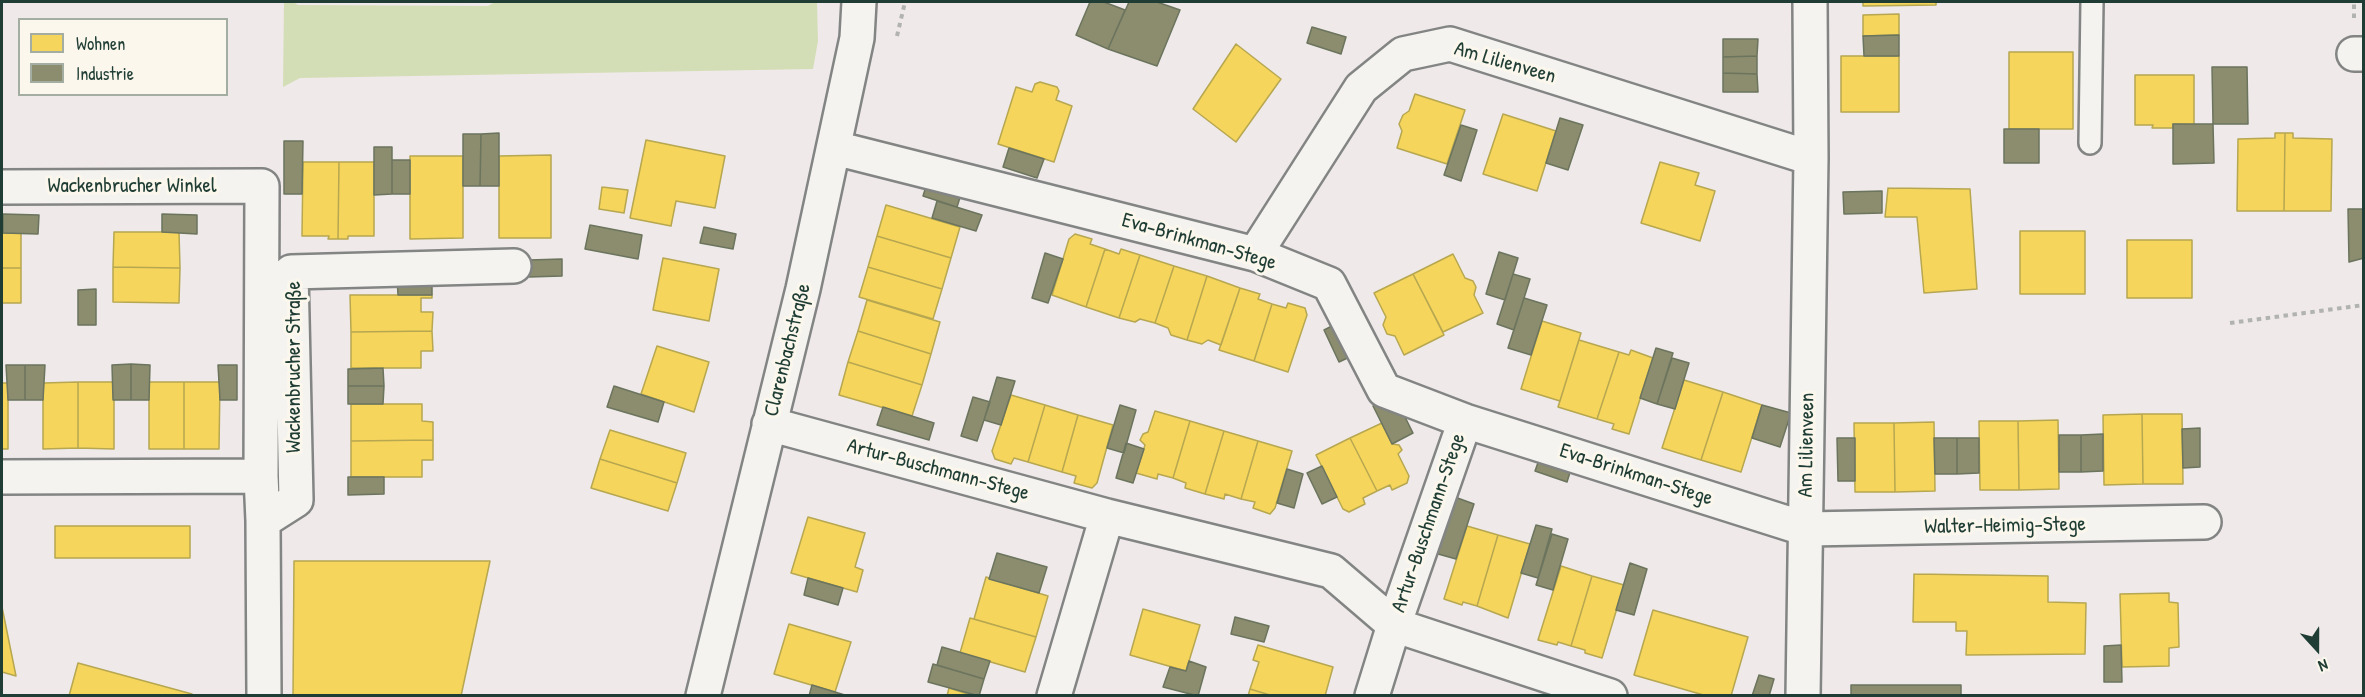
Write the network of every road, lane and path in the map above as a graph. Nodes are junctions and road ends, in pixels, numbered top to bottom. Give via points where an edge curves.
1 (860, 2) edge
2 (1810, 2) edge
3 (2092, 2) edge
4 (2090, 144) dead end
5 (835, 148) junction
6 (1810, 158) junction
7 (262, 186) joint
8 (2, 187) edge
9 (1256, 254) junction
10 (514, 266) dead end
11 (2364, 305) edge
12 (2230, 322) dead end
13 (1465, 421) junction
14 (769, 424) junction
15 (261, 476) junction
16 (2, 477) edge
17 (1107, 516) junction
18 (263, 521) junction
19 (2204, 522) dead end
20 (1806, 529) junction
21 (1394, 625) junction
22 (264, 696) edge
23 (703, 696) edge
24 (1054, 696) edge
25 (1372, 696) edge
26 (1610, 696) edge
27 (1803, 696) edge

1 - 5 street, Clarenbachstraße via 857,38
2 - 6 street, Am Lilienveen
3 - 4 lane
5 - 9 street, Eva-Brinkman-Stege
5 - 14 street, Clarenbachstraße
6 - 9 street, Am Lilienveen via 1450,44 1403,54 1361,88
6 - 20 street, Am Lilienveen
7 - 8 street, Wackenbrucher Winkel
7 - 15 street, Wackenbrucher Straße
9 - 13 street, Eva-Brinkman-Stege via 1329,284 1384,390
10 - 18 street, Wackenbrucher Straße via 291,272 296,500
11 - 12 path
13 - 20 street, Eva-Brinkman-Stege
13 - 21 street, Artur-Buschmann-Stege
14 - 17 street, Artur-Buschmann-Stege
14 - 23 street, Clarenbachstraße
15 - 16 street
15 - 18 street, Wackenbrucher Straße
17 - 21 street, Artur-Buschmann-Stege via 1331,571
17 - 24 street
18 - 22 street, Wackenbrucher Straße
19 - 20 street, Walter-Heimig-Stege
20 - 27 street, Am Lilienveen
21 - 25 street, Artur-Buschmann-Stege
21 - 26 street, Artur-Buschmann-Stege

